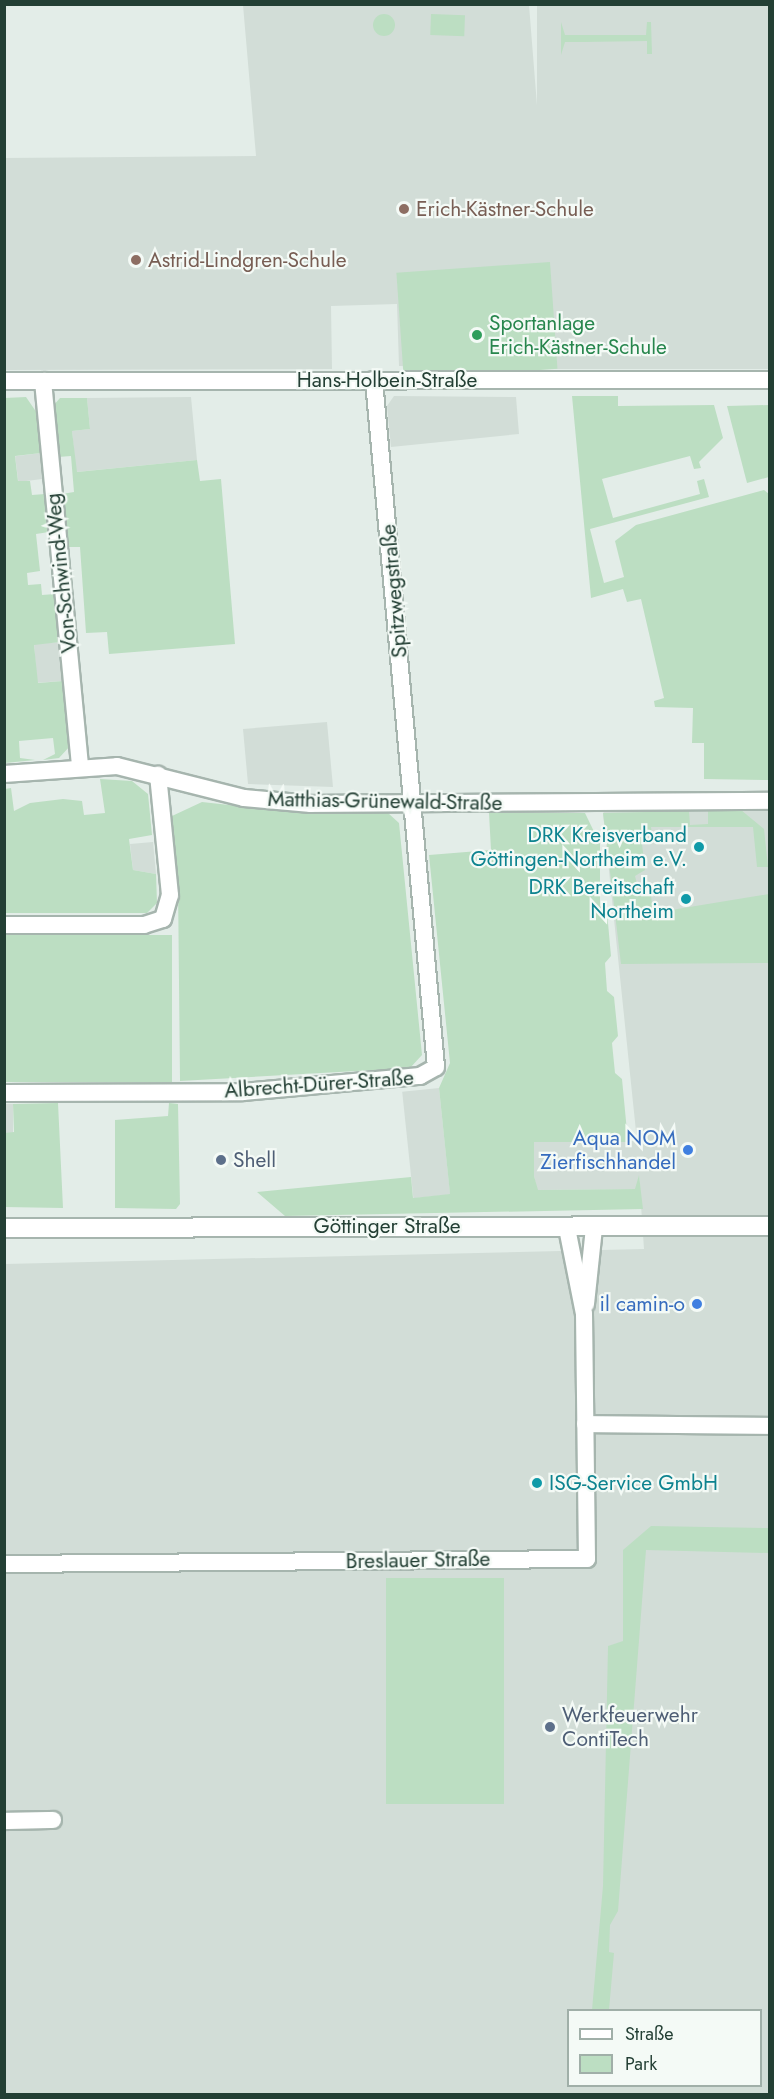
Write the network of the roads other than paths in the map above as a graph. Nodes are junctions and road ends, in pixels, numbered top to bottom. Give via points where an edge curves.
1 (374, 380) junction
2 (770, 380) edge
3 (4, 381) edge
4 (43, 381) junction
5 (80, 765) junction
6 (4, 774) edge
7 (158, 775) junction
8 (770, 801) edge
9 (414, 803) junction
10 (4, 925) edge
11 (4, 1093) edge
12 (770, 1226) edge
13 (4, 1228) edge
14 (567, 1228) junction
15 (594, 1228) junction
16 (584, 1314) junction
17 (585, 1424) junction
18 (770, 1426) edge
19 (4, 1564) edge
20 (54, 1820) dead end
21 (4, 1821) edge

1 - 2 street, Hans-Holbein-Straße
1 - 4 street, Hans-Holbein-Straße
1 - 9 street, Spitzwegstraße
3 - 4 street, Hans-Holbein-Straße
4 - 5 street, Von-Schwind-Weg
5 - 6 street, Matthias-Grünewald-Straße
5 - 7 street, Matthias-Grünewald-Straße
7 - 9 street, Matthias-Grünewald-Straße via 270,801
7 - 10 street via 170,895 163,919 144,925
8 - 9 street, Matthias-Grünewald-Straße
9 - 11 street, Albrecht-Dürer-Straße via 438,1053 434,1071 243,1092
12 - 15 main road, Göttinger Straße
13 - 14 main road, Göttinger Straße
14 - 15 main road, Göttinger Straße
14 - 16 street, Breslauer Straße
15 - 16 street, Breslauer Straße
16 - 17 street, Breslauer Straße
17 - 18 street
17 - 19 street, Breslauer Straße via 587,1559
20 - 21 street

